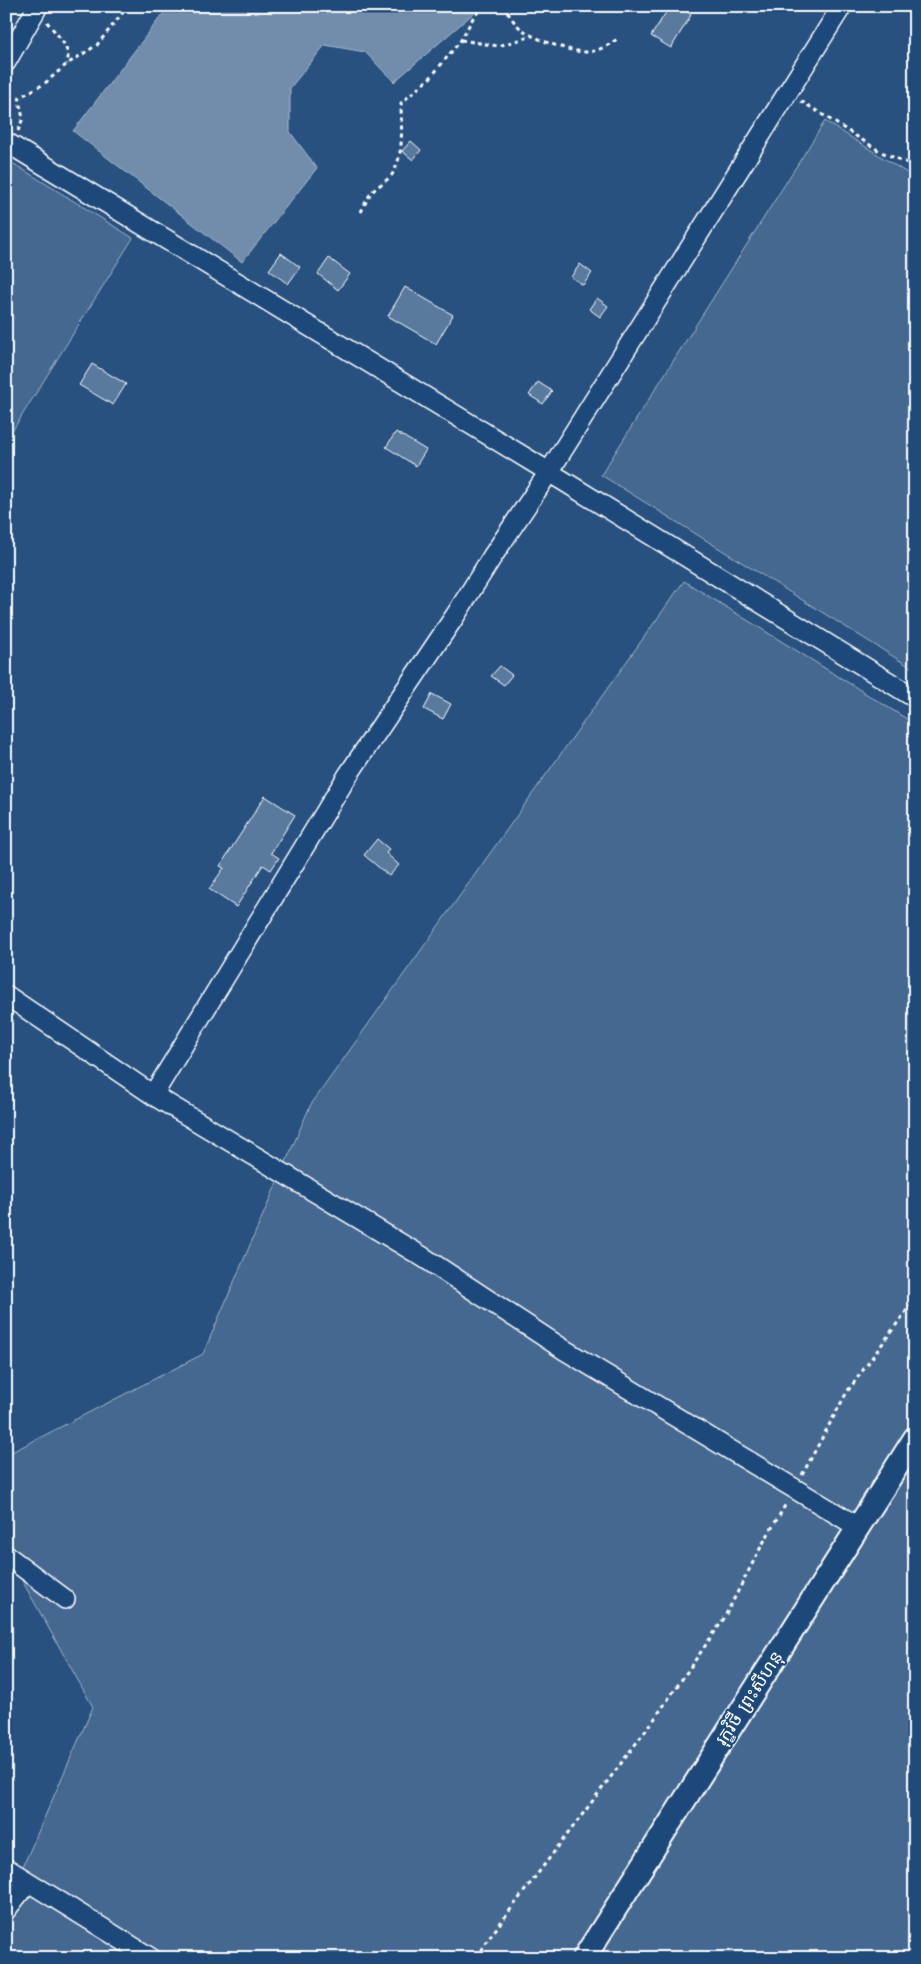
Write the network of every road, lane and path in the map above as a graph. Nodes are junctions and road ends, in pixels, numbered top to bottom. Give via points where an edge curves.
1 (128, 6) edge
2 (484, 6) edge
3 (503, 6) edge
4 (842, 6) edge
5 (37, 8) edge
6 (533, 36) junction
7 (461, 40) junction
8 (617, 40) dead end
9 (6, 62) edge
10 (67, 64) junction
11 (788, 93) junction
12 (9, 144) edge
13 (915, 166) edge
14 (361, 212) dead end
15 (549, 472) junction
16 (915, 698) edge
17 (6, 995) edge
18 (153, 1095) junction
19 (915, 1299) edge
20 (915, 1438) edge
21 (794, 1489) junction
22 (858, 1527) junction
23 (6, 1555) edge
24 (65, 1599) dead end
25 (6, 1868) edge
26 (28, 1882) junction
27 (6, 1910) edge
28 (151, 1958) edge
29 (478, 1958) edge
30 (584, 1958) edge

1 - 10 path via 97,45
2 - 7 path
3 - 6 path via 517,25
4 - 11 street
5 - 9 street
5 - 10 path via 65,46 69,55
6 - 7 path via 498,46
6 - 8 path via 579,52 604,48
7 - 14 path via 431,77 402,103 397,162 392,175 372,191
10 - 12 path via 44,84 20,97 23,118
11 - 13 path via 881,152
11 - 15 street
12 - 15 street
15 - 16 street
15 - 18 street via 348,775
17 - 18 street
18 - 21 street via 423,1257 563,1349
19 - 21 path via 847,1392
20 - 22 street, រុក្ខវិថី ព្រះសីហនុ
21 - 22 street
21 - 29 path via 723,1620 653,1721 486,1942
22 - 30 street, រុក្ខវិថី ព្រះសីហនុ
23 - 24 street
25 - 26 street
26 - 27 street
26 - 28 street

